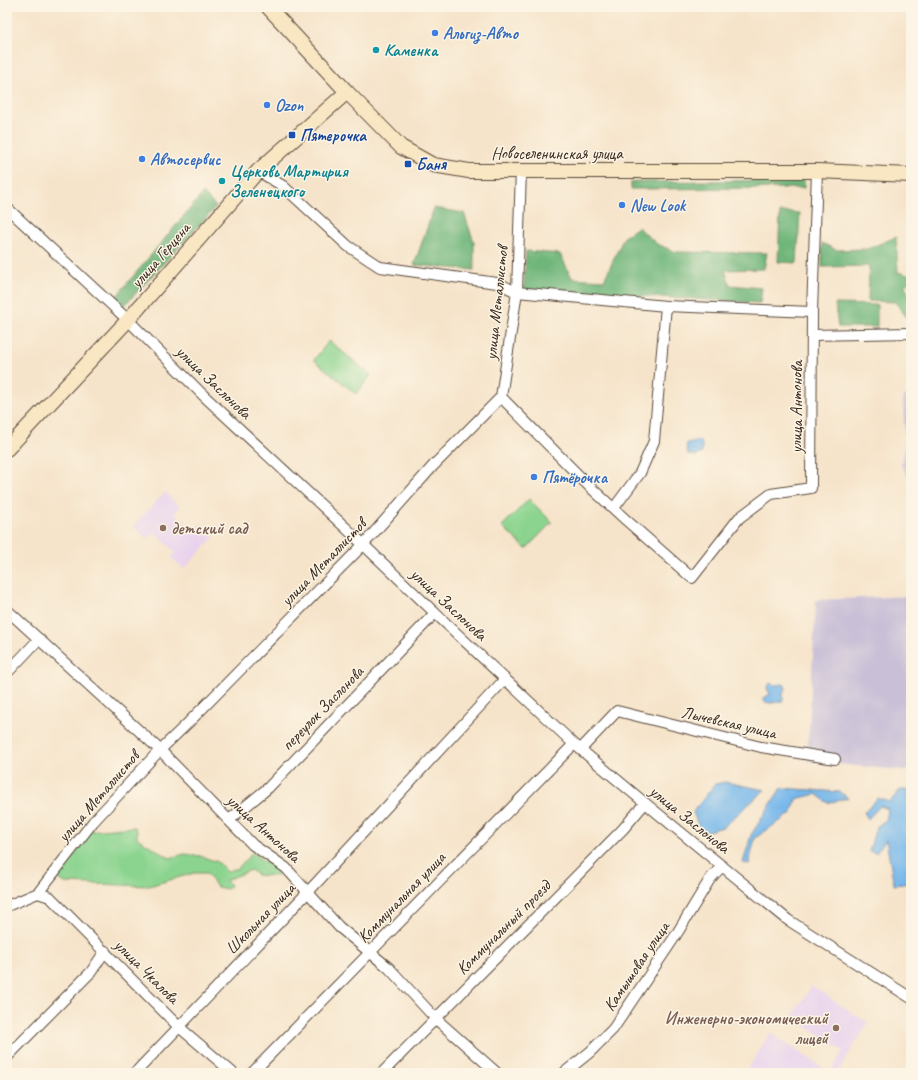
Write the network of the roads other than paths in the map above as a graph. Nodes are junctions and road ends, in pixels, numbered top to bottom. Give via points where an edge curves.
1 (268, 7) edge
2 (347, 92) junction
3 (521, 170) junction
4 (258, 171) junction
5 (817, 171) junction
6 (911, 175) edge
7 (7, 208) edge
8 (517, 292) junction
9 (666, 306) junction
10 (812, 312) junction
11 (128, 320) junction
12 (911, 333) edge
13 (812, 335) junction
14 (501, 397) junction
15 (7, 449) edge
16 (614, 508) junction
17 (363, 545) junction
18 (7, 610) edge
19 (435, 613) junction
20 (39, 639) junction
21 (7, 673) edge
22 (505, 679) junction
23 (617, 711) joint
24 (577, 746) junction
25 (160, 750) junction
26 (834, 759) dead end
27 (645, 803) junction
28 (229, 820) junction
29 (722, 866) junction
30 (308, 892) junction
31 (38, 893) junction
32 (7, 906) edge
33 (105, 951) junction
34 (369, 952) junction
35 (911, 998) edge
36 (436, 1018) junction
37 (180, 1027) junction
38 (7, 1057) edge
39 (135, 1073) edge
40 (233, 1073) edge
41 (252, 1073) edge
42 (382, 1073) edge
43 (497, 1073) edge
44 (564, 1073) edge

1 - 2 main road, Новоселенинская улица
2 - 3 main road, Новоселенинская улица via 402,147 433,165 469,171
2 - 4 main road, улица Герцена
3 - 5 main road, Новоселенинская улица
3 - 8 street, улица Металлистов
4 - 8 street via 283,186 348,246 380,267 497,283
4 - 11 main road, улица Герцена
5 - 6 main road, Новоселенинская улица
5 - 10 street, улица Антонова
7 - 11 street, улица Заслонова
8 - 9 street
8 - 14 street, улица Металлистов
9 - 10 street
9 - 16 street via 654,441 640,473
10 - 13 street, улица Антонова
11 - 15 main road, улица Герцена
11 - 17 street, улица Заслонова via 203,395
12 - 13 street
13 - 16 street, улица Антонова via 811,488 770,494 739,518 692,578
14 - 16 street
14 - 17 street, улица Металлистов via 433,466
17 - 19 street, улица Заслонова
17 - 25 street, улица Металлистов
18 - 20 street, улица Антонова
19 - 22 street, улица Заслонова
19 - 28 street, переулок Заслонова via 268,788
20 - 21 street
20 - 25 street, улица Антонова
22 - 24 street, улица Заслонова
22 - 30 street, Школьная улица
23 - 24 street, Коммунальная улица
23 - 26 street, Лычевская улица via 761,747
24 - 27 street, улица Заслонова
24 - 34 street, Коммунальная улица
25 - 28 street, улица Антонова
25 - 31 street, улица Металлистов via 93,822
27 - 29 street, улица Заслонова
27 - 36 street, Коммунальный проезд via 623,829
28 - 30 street, улица Антонова via 253,844 286,868
29 - 35 street, улица Заслонова via 788,920
29 - 44 street, Камышовая улица via 707,884 613,1029
30 - 34 street, улица Антонова via 339,927
30 - 37 street, Школьная улица
31 - 32 street, улица Металлистов
31 - 33 street, улица Чкалова via 50,897
33 - 37 street, улица Чкалова
33 - 38 street via 91,972
34 - 36 street, улица Антонова via 389,968
34 - 41 street, Коммунальная улица
36 - 42 street, Коммунальный проезд
36 - 43 street, улица Антонова
37 - 39 street, Школьная улица
37 - 40 street, улица Чкалова

